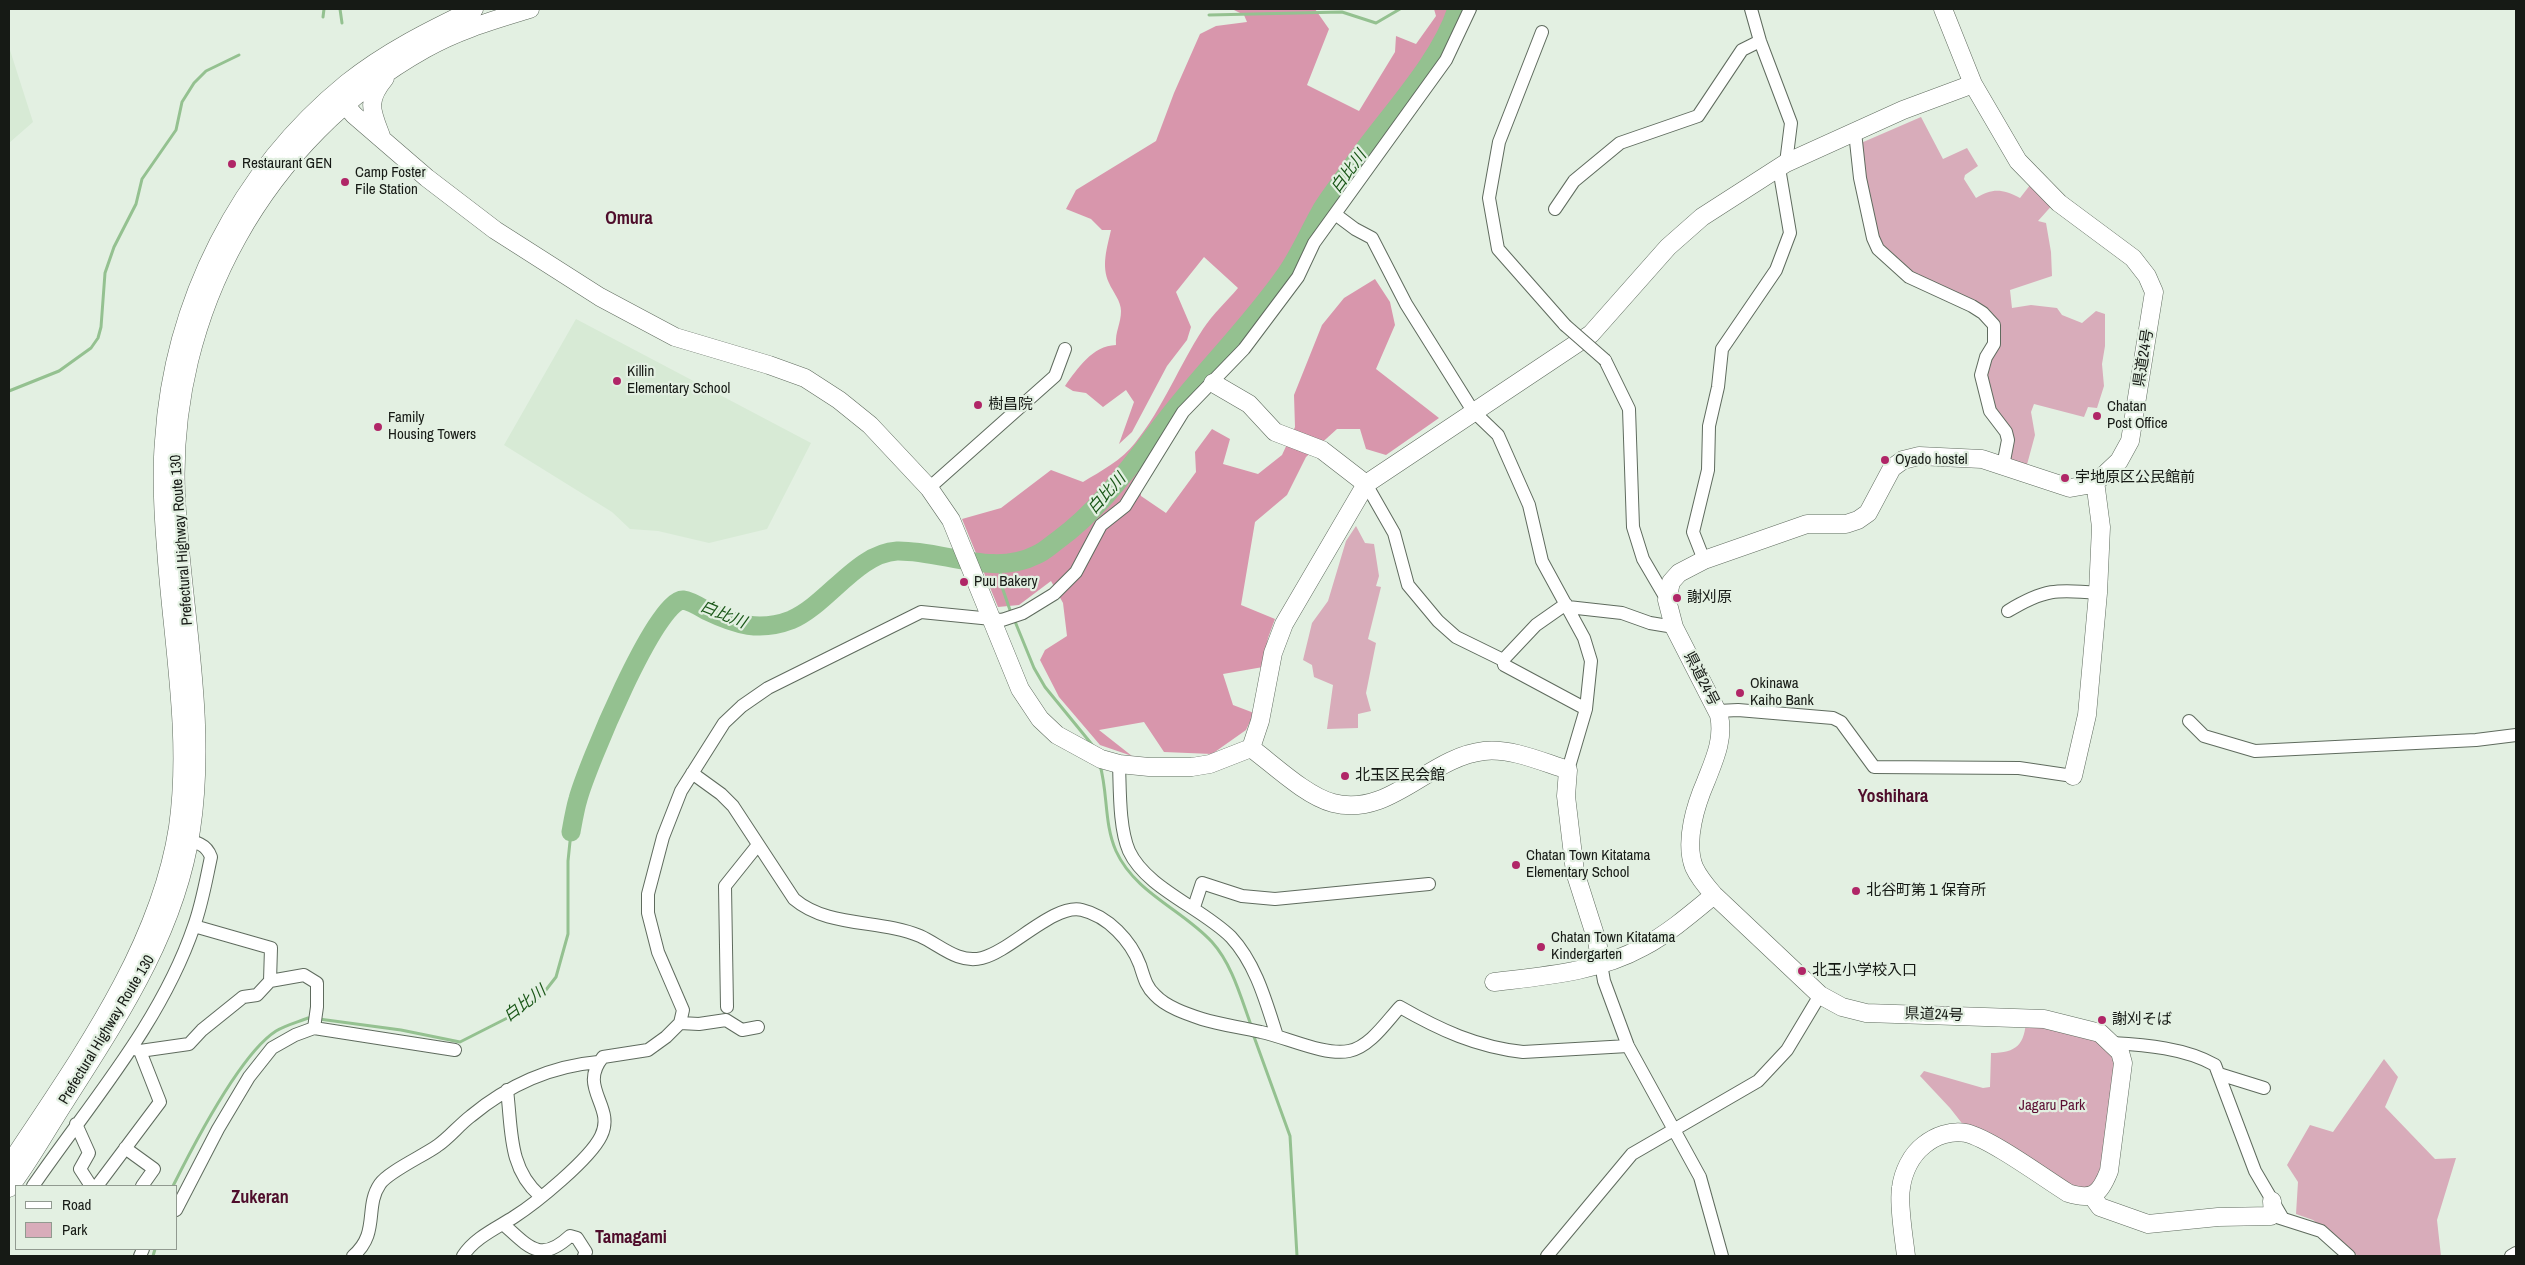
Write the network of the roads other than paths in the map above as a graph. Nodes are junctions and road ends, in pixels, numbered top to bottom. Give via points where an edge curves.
1 (474, 9) edge
2 (530, 9) edge
3 (1470, 9) edge
4 (1751, 9) edge
5 (1943, 9) edge
6 (1542, 32) dead end
7 (1760, 41) junction
8 (395, 66) junction
9 (1974, 84) junction
10 (340, 99) junction
11 (1855, 132) junction
12 (382, 140) junction
13 (1783, 166) junction
14 (1555, 210) dead end
15 (1335, 214) junction
16 (1065, 349) dead end
17 (1213, 383) junction
18 (1473, 411) junction
19 (2003, 466) junction
20 (2095, 481) junction
21 (1366, 484) junction
22 (929, 488) junction
23 (1704, 560) junction
24 (2098, 593) junction
25 (1667, 600) junction
26 (1567, 605) junction
27 (2008, 610) dead end
28 (997, 620) junction
29 (1674, 626) junction
30 (1503, 660) junction
31 (1586, 709) junction
32 (1718, 711) junction
33 (2188, 721) dead end
34 (2516, 735) edge
35 (1251, 748) junction
36 (1115, 763) junction
37 (1568, 770) junction
38 (692, 773) junction
39 (2073, 776) joint
40 (182, 840) junction
41 (757, 846) junction
42 (1429, 884) dead end
43 (1714, 895) junction
44 (1194, 908) junction
45 (194, 926) junction
46 (1601, 964) junction
47 (270, 981) junction
48 (1494, 982) dead end
49 (1820, 995) junction
50 (727, 1007) dead end
51 (680, 1023) junction
52 (314, 1027) junction
53 (758, 1027) dead end
54 (1278, 1036) junction
55 (2112, 1043) junction
56 (1628, 1046) junction
57 (136, 1050) junction
58 (455, 1050) dead end
59 (598, 1062) junction
60 (2219, 1074) junction
61 (2264, 1088) dead end
62 (507, 1090) junction
63 (76, 1124) junction
64 (1674, 1129) junction
65 (125, 1148) junction
66 (9, 1165) edge
67 (34, 1185) edge
68 (90, 1185) edge
69 (99, 1185) edge
70 (143, 1185) edge
71 (9, 1188) edge
72 (540, 1196) junction
73 (2092, 1196) junction
74 (178, 1206) edge
75 (2275, 1211) junction
76 (503, 1224) junction
77 (2516, 1253) edge
78 (353, 1256) edge
79 (462, 1256) edge
80 (584, 1256) edge
81 (1547, 1256) edge
82 (1722, 1256) edge
83 (1906, 1256) edge
84 (2349, 1256) edge
85 (2511, 1256) edge

1 - 10 main road, Prefectural Highway Route 130 via 425,32 368,67
2 - 8 main road, Prefectural Highway Route 130 via 463,32
3 - 15 street via 1446,60
4 - 7 street
5 - 9 main road, 県道24号
6 - 25 street, bridge via 1499,142 1489,198 1498,249 1565,325 1605,360 1629,409 1633,527 1643,559
7 - 13 street via 1791,123
7 - 14 street via 1742,50 1698,116 1620,144 1574,181
8 - 10 main road, Prefectural Highway Route 130
8 - 12 main road via 376,90 371,103
9 - 11 main road
9 - 20 main road, 県道24号 via 2018,161 2059,203 2133,258 2154,292 2130,441 2119,461
10 - 12 main road
10 - 40 main road, Prefectural Highway Route 130 via 273,184 225,259 203,309 184,384 176,471 197,742 193,815
11 - 13 main road
11 - 19 street via 1860,178 1878,249 1909,277 1972,306 1994,325 1994,344 1981,375 1990,411 2006,432 2008,440
12 - 22 main road via 495,230 630,315 674,337 805,378 870,425
13 - 18 main road via 1695,223 1668,247 1592,334
13 - 23 street via 1790,233 1776,270 1722,349 1709,426 1708,470 1694,532
15 - 17 street via 1314,243 1298,277
15 - 18 street via 1372,238 1406,304
16 - 22 street via 1055,376
17 - 21 main road via 1249,404 1275,432 1322,450
17 - 28 street via 1183,412 1126,506 1101,526 1076,572 1054,594 1023,613
18 - 21 main road
18 - 26 street via 1498,435 1530,505 1542,561
19 - 20 main road, 県道24号 via 2070,488 2087,486
19 - 23 main road, 県道24号 via 1982,459 1919,456 1903,460 1892,468 1868,513 1858,520 1846,524 1807,524
20 - 24 main road via 2101,527
21 - 30 street via 1394,532 1408,585 1456,637
21 - 35 main road via 1284,624 1273,653 1260,721
22 - 28 main road via 951,520 973,575
23 - 25 main road, 県道24号 via 1679,573 1671,582
24 - 27 street via 2045,591
24 - 39 main road via 2087,715
25 - 29 main road, 県道24号
26 - 29 street
26 - 30 street via 1536,625
26 - 31 street via 1584,638 1591,661
28 - 36 main road via 1020,689 1031,707 1057,735 1090,754
28 - 38 street via 921,612 768,688 724,723
29 - 32 main road, 県道24号
30 - 31 street via 1504,664
31 - 37 street
32 - 39 street via 1833,718 1841,722 1874,767 2020,768
32 - 43 main road, 県道24号 via 1720,744 1696,812 1692,848 1692,858 1700,878
33 - 34 street via 2204,736 2255,751 2476,740
35 - 36 main road via 1210,764 1192,767
35 - 37 main road via 1322,799 1351,806 1379,801 1439,766 1484,751 1525,756
36 - 44 street via 1129,850 1134,860 1150,877
37 - 46 main road via 1566,796 1575,872
38 - 41 street via 733,806
38 - 51 street via 670,818 648,894 648,913 658,952 683,1010
40 - 45 street via 201,844 211,856
40 - 66 main road, Prefectural Highway Route 130 via 140,949 98,1026
40 - 71 main road, Prefectural Highway Route 130 via 172,909 153,954 101,1044
41 - 50 street via 725,886
41 - 54 street via 794,899 809,909 830,917 919,936 970,960 996,954 1066,909 1083,910 1109,925 1131,944 1148,988 1156,997 1201,1019
42 - 44 street via 1275,899 1242,896 1202,883
43 - 46 main road via 1642,948
43 - 49 main road, 県道24号
44 - 54 street via 1241,950 1259,983
45 - 47 street via 271,948
45 - 57 street
46 - 48 main road via 1571,972
46 - 56 street
47 - 52 street via 304,975 317,983
47 - 57 street via 257,995 243,997 189,1044
49 - 55 main road, 県道24号 via 1842,1007 1866,1013 2044,1019 2100,1033
49 - 64 street via 1786,1050 1758,1080
51 - 53 street via 726,1020 742,1030
51 - 59 street via 648,1050 608,1055
52 - 58 street
52 - 74 street via 272,1048 249,1077
54 - 56 street via 1335,1051 1349,1051 1369,1039 1400,1007 1460,1038 1507,1050 1523,1052
55 - 60 street via 2146,1046 2202,1058 2215,1065
55 - 73 main road via 2120,1052 2123,1063 2110,1162 2103,1186
56 - 64 street
57 - 63 street
57 - 65 street via 160,1102
59 - 62 street via 536,1076
59 - 72 street via 592,1081 605,1123 601,1136 585,1158
60 - 61 street
60 - 75 street via 2255,1171
62 - 72 street via 520,1174
62 - 78 street via 439,1144 385,1178 376,1192 366,1239
63 - 67 street
63 - 68 street via 89,1153 80,1169
64 - 81 street via 1632,1154
64 - 82 street via 1700,1178
65 - 69 street
65 - 70 street via 154,1170
72 - 76 street
73 - 75 main road via 2100,1207 2148,1224
73 - 83 main road via 2068,1193 1984,1140 1966,1133 1948,1133 1932,1138 1919,1149 1906,1168 1900,1189
75 - 84 street via 2321,1231
76 - 79 street via 477,1241
76 - 80 street via 531,1250 546,1252 558,1248 570,1236 577,1238 586,1252
77 - 85 street

